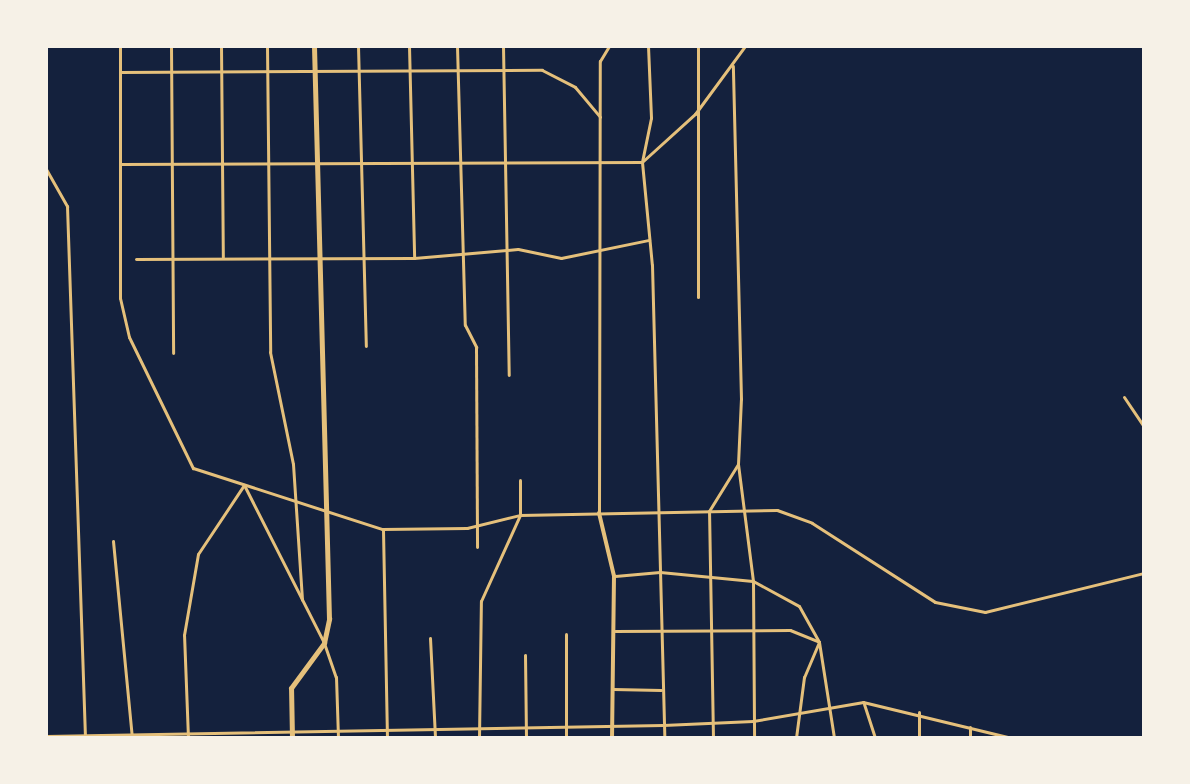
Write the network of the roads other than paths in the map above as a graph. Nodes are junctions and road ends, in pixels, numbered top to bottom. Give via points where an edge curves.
1 (120, 46) edge
2 (171, 46) edge
3 (221, 46) edge
4 (267, 46) edge
5 (314, 46) edge
6 (358, 46) edge
7 (409, 46) edge
8 (457, 46) edge
9 (503, 46) edge
10 (609, 46) edge
11 (648, 46) edge
12 (698, 46) edge
13 (745, 46) edge
14 (503, 66) junction
15 (733, 66) junction
16 (314, 67) junction
17 (457, 67) junction
18 (267, 68) junction
19 (358, 68) junction
20 (221, 69) junction
21 (172, 70) junction
22 (120, 72) junction
23 (410, 72) junction
24 (695, 114) junction
25 (600, 117) junction
26 (269, 160) junction
27 (221, 161) junction
28 (315, 162) junction
29 (642, 162) junction
30 (174, 163) junction
31 (359, 163) junction
32 (411, 163) junction
33 (601, 163) junction
34 (121, 164) junction
35 (464, 164) junction
36 (502, 164) junction
37 (46, 169) edge
38 (649, 240) junction
39 (507, 250) junction
40 (602, 252) junction
41 (462, 255) junction
42 (223, 257) junction
43 (269, 257) junction
44 (318, 257) junction
45 (362, 257) junction
46 (175, 258) junction
47 (414, 258) junction
48 (136, 259) dead end
49 (698, 297) dead end
50 (366, 346) dead end
51 (173, 353) dead end
52 (509, 375) dead end
53 (1124, 397) dead end
54 (1144, 427) edge
55 (738, 464) junction
56 (520, 480) dead end
57 (244, 485) junction
58 (297, 501) junction
59 (325, 509) junction
60 (709, 511) junction
61 (749, 511) junction
62 (659, 512) junction
63 (599, 513) junction
64 (520, 515) junction
65 (477, 526) junction
66 (382, 529) junction
67 (113, 541) dead end
68 (477, 547) dead end
69 (660, 572) junction
70 (1144, 573) edge
71 (614, 576) junction
72 (709, 577) junction
73 (753, 581) junction
74 (302, 600) junction
75 (613, 631) junction
76 (752, 631) junction
77 (710, 633) junction
78 (566, 634) dead end
79 (661, 635) junction
80 (430, 638) dead end
81 (819, 642) junction
82 (324, 643) junction
83 (525, 655) dead end
84 (613, 689) junction
85 (663, 690) junction
86 (863, 702) junction
87 (833, 709) junction
88 (919, 712) junction
89 (796, 714) junction
90 (753, 721) junction
91 (713, 723) junction
92 (663, 725) junction
93 (566, 726) junction
94 (612, 726) junction
95 (478, 727) junction
96 (526, 727) junction
97 (970, 727) junction
98 (387, 728) junction
99 (435, 728) junction
100 (291, 729) junction
101 (338, 729) junction
102 (46, 736) edge
103 (132, 736) edge
104 (188, 736) edge
105 (85, 737) edge
106 (292, 738) edge
107 (338, 738) edge
108 (387, 738) edge
109 (435, 738) edge
110 (479, 738) edge
111 (526, 738) edge
112 (566, 738) edge
113 (612, 738) edge
114 (664, 738) edge
115 (713, 738) edge
116 (754, 738) edge
117 (796, 738) edge
118 (834, 738) edge
119 (875, 738) edge
120 (919, 738) edge
121 (970, 738) edge
122 (1012, 738) edge

1 - 22 street
2 - 21 street
3 - 20 street
4 - 18 street
5 - 16 main road
6 - 19 street
7 - 23 street
8 - 17 street
9 - 14 street
10 - 25 street via 600,61
11 - 29 street via 651,118
12 - 24 street
13 - 15 street
14 - 17 street
14 - 25 street via 542,70 575,87
14 - 36 street
15 - 24 street
15 - 55 street
16 - 18 street
16 - 19 street
16 - 28 main road
17 - 23 street
17 - 35 street
18 - 20 street
18 - 26 street
19 - 23 street
19 - 31 street
20 - 21 street
20 - 27 street
21 - 22 street
21 - 30 street
22 - 34 street
23 - 32 street
24 - 29 street
24 - 49 street
25 - 33 street
26 - 27 street
26 - 28 street
26 - 43 street
27 - 30 street
27 - 42 street
28 - 31 street
28 - 44 main road
29 - 33 street
29 - 38 street
30 - 34 street
30 - 46 street
31 - 32 street
31 - 45 street
32 - 35 street
32 - 47 street
33 - 36 street
33 - 40 street
34 - 57 street via 120,298 129,337 179,451 193,468
35 - 36 street
35 - 41 street
36 - 39 street
37 - 105 street via 67,206
38 - 40 street
38 - 62 street
39 - 40 street via 561,258
39 - 41 street
39 - 52 street
40 - 63 street
41 - 47 street
41 - 65 street via 465,325 476,347
42 - 43 street
42 - 46 street
43 - 44 street
43 - 58 street via 270,352
44 - 45 street
44 - 59 main road
45 - 47 street
45 - 50 street
46 - 48 street
46 - 51 street
53 - 54 street
55 - 60 street
55 - 61 street
56 - 64 street
57 - 58 street
57 - 74 street
57 - 104 street via 198,554 184,635
58 - 59 street
58 - 74 street
59 - 66 street
59 - 82 main road
60 - 61 street
60 - 62 street
60 - 72 street
61 - 70 street via 777,510 812,523 935,602 985,612
61 - 73 street
62 - 63 street
62 - 69 street
63 - 64 street
63 - 71 street
64 - 65 street
64 - 95 street via 481,601
65 - 66 street
65 - 68 street
66 - 98 street
67 - 103 street
69 - 71 street
69 - 72 street
69 - 79 street
71 - 75 street
72 - 73 street
72 - 77 street
73 - 76 street
73 - 81 street via 799,606
74 - 82 street
75 - 79 street
75 - 84 street
76 - 77 street
76 - 81 street via 790,630
76 - 90 street
77 - 79 street
77 - 91 street
78 - 93 street
79 - 85 street
80 - 99 street
81 - 87 street
81 - 89 street
82 - 100 main road via 294,680
82 - 101 street via 336,677
83 - 96 street
84 - 85 street
84 - 94 street
85 - 92 street
86 - 87 street
86 - 88 street
86 - 119 street
87 - 89 street
87 - 118 street
88 - 97 street
88 - 120 street
89 - 90 street
89 - 117 street
90 - 91 street
90 - 116 street
91 - 92 street
91 - 115 street
92 - 94 street
92 - 114 street
93 - 94 street
93 - 96 street
93 - 112 street
94 - 113 street
95 - 96 street
95 - 99 street
95 - 110 street
96 - 111 street
97 - 121 street
97 - 122 street
98 - 99 street
98 - 101 street
98 - 108 street
99 - 109 street
100 - 101 street
100 - 104 street
100 - 106 main road
101 - 107 street
102 - 105 street
103 - 104 street
103 - 105 street

